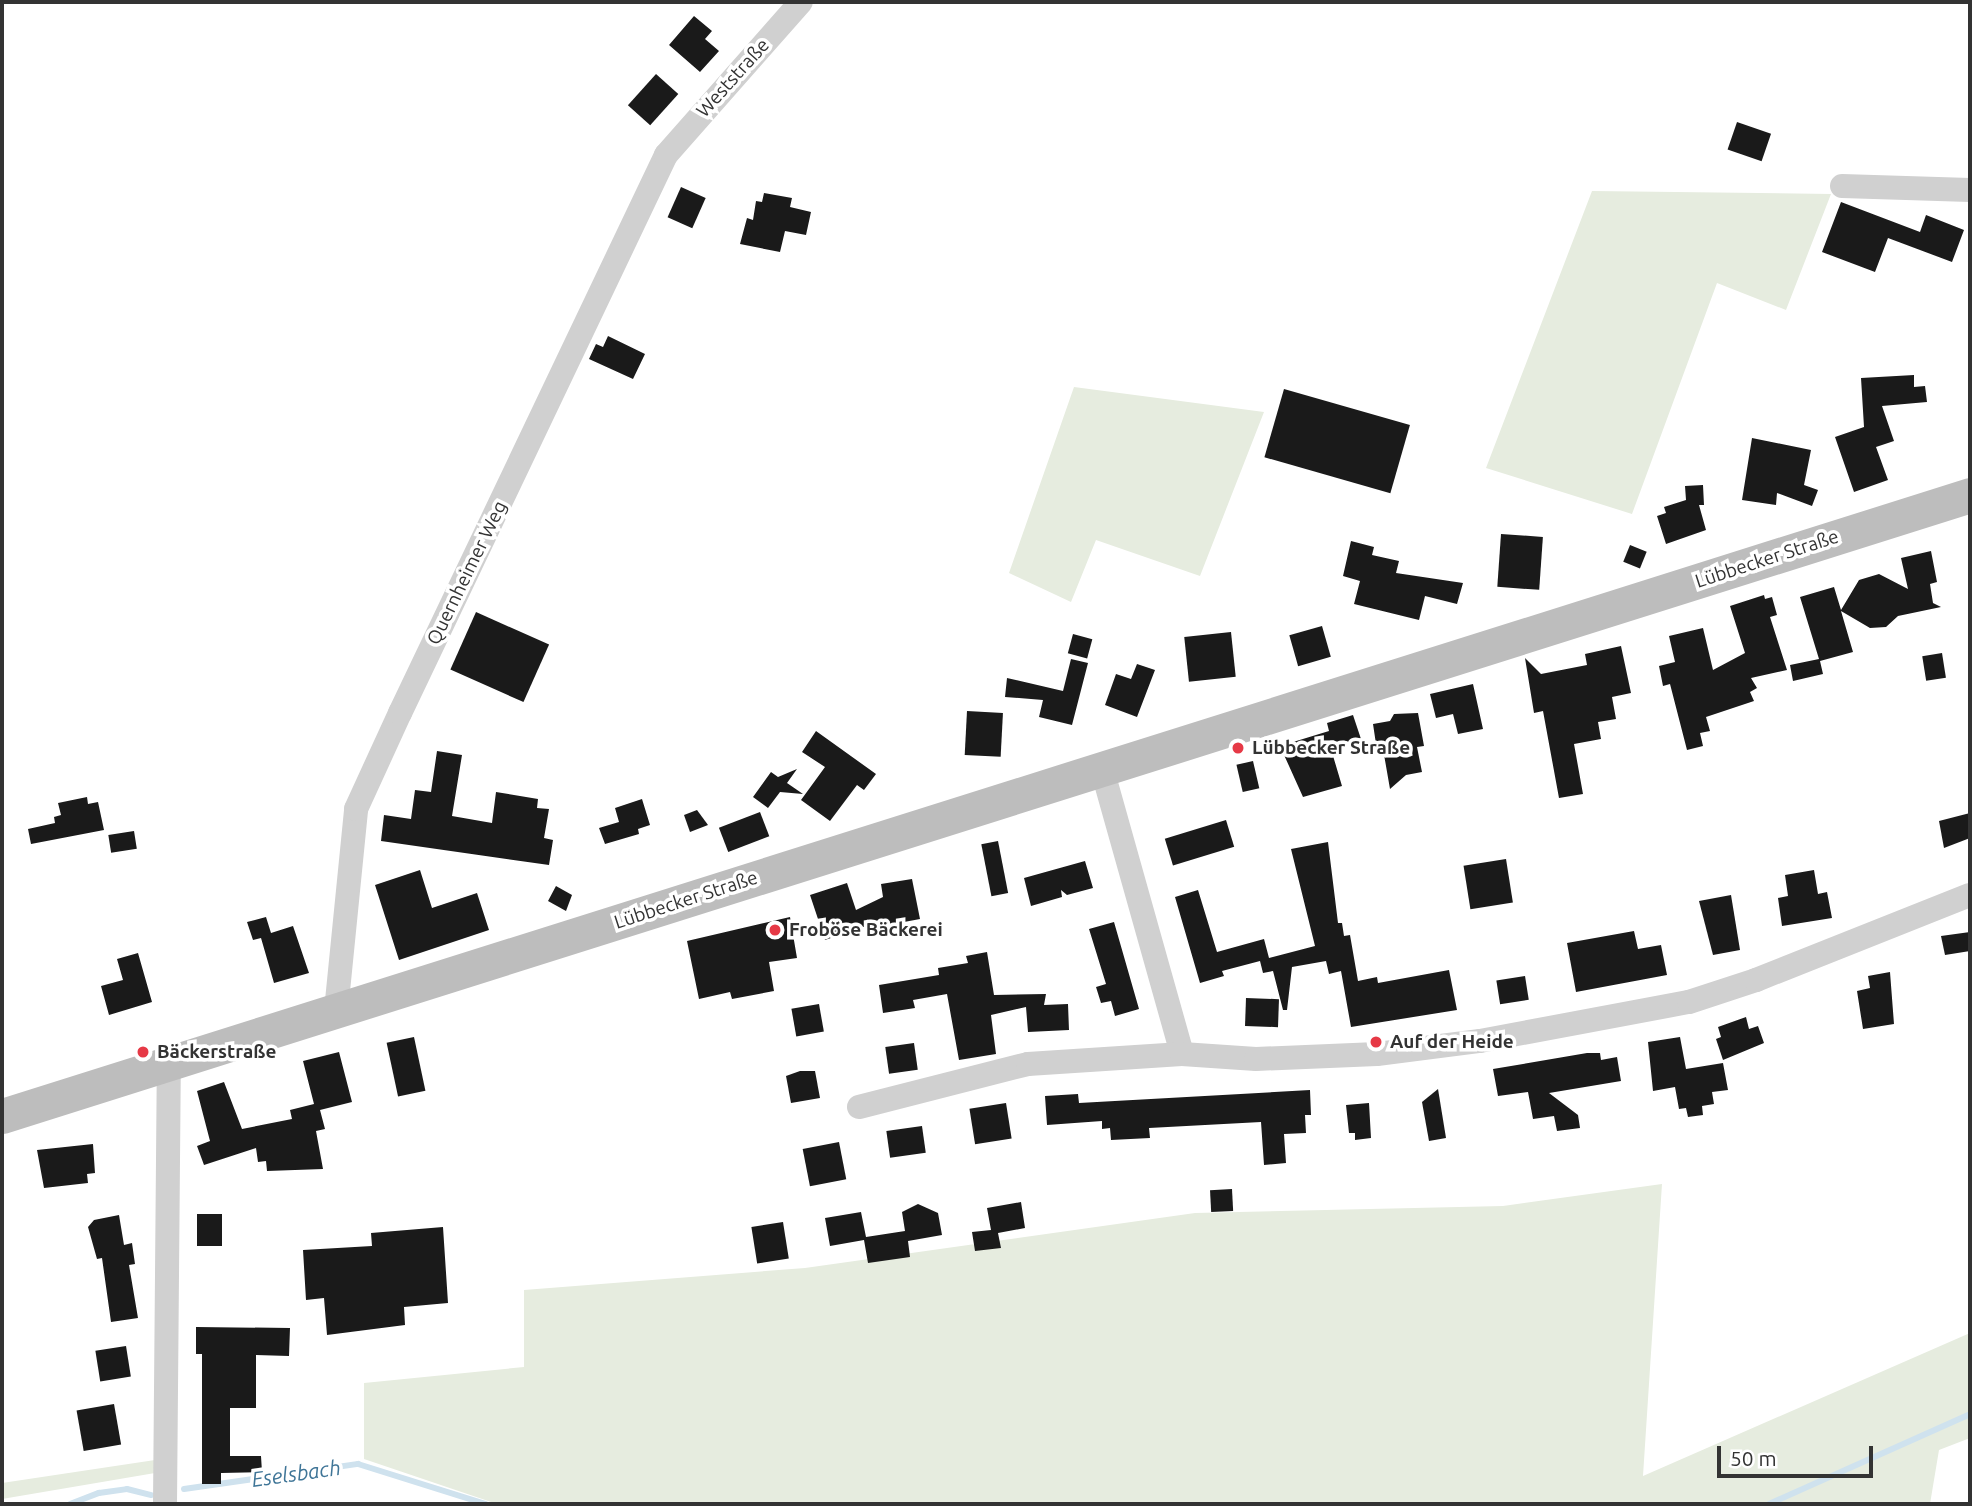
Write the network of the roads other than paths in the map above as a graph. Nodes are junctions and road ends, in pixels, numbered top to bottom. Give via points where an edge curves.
1 (801, 2) edge
2 (666, 155) joint
3 (1842, 187) dead end
4 (1970, 190) edge
5 (1970, 495) edge
6 (1102, 769) junction
7 (1970, 895) edge
8 (336, 1011) junction
9 (1182, 1054) junction
10 (169, 1064) junction
11 (859, 1107) dead end
12 (2, 1116) edge
13 (165, 1504) edge

1 - 2 street, Weststraße
2 - 8 street, Quernheimer Weg via 356,809
3 - 4 street
5 - 6 main road, Lübbecker Straße
6 - 8 main road, Lübbecker Straße
6 - 9 street
7 - 9 street via 1689,1002 1480,1041 1377,1054 1256,1059
8 - 10 main road, Lübbecker Straße
9 - 11 street via 1028,1064
10 - 12 main road, Lübbecker Straße
10 - 13 street

